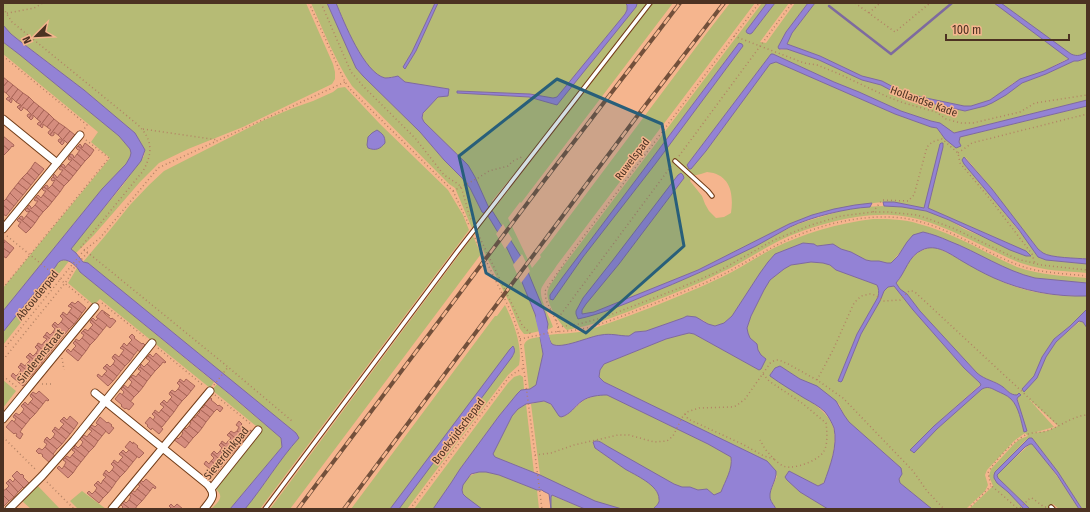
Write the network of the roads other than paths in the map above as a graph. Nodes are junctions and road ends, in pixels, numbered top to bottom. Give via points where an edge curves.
1 (650, 3) edge
2 (3, 119) edge
3 (80, 135) dead end
4 (54, 160) junction
5 (675, 161) road end
6 (712, 196) dead end
7 (3, 229) edge
8 (95, 307) dead end
9 (152, 343) dead end
10 (212, 388) road end
11 (95, 392) dead end
12 (105, 401) junction
13 (3, 419) edge
14 (258, 430) dead end
15 (162, 447) junction
16 (211, 489) junction
17 (9, 509) edge
18 (112, 509) edge
19 (204, 509) edge
20 (265, 509) edge

1 - 20 lane via 496,201
2 - 4 street
3 - 4 street
4 - 7 street
5 - 6 lane
8 - 13 street, Sinderenstraat
9 - 12 street
10 - 15 street
11 - 12 street
12 - 15 street
12 - 17 street via 74,440
14 - 16 street, Sieverdinkpad
15 - 16 street
15 - 18 street
16 - 19 street via 212,498

